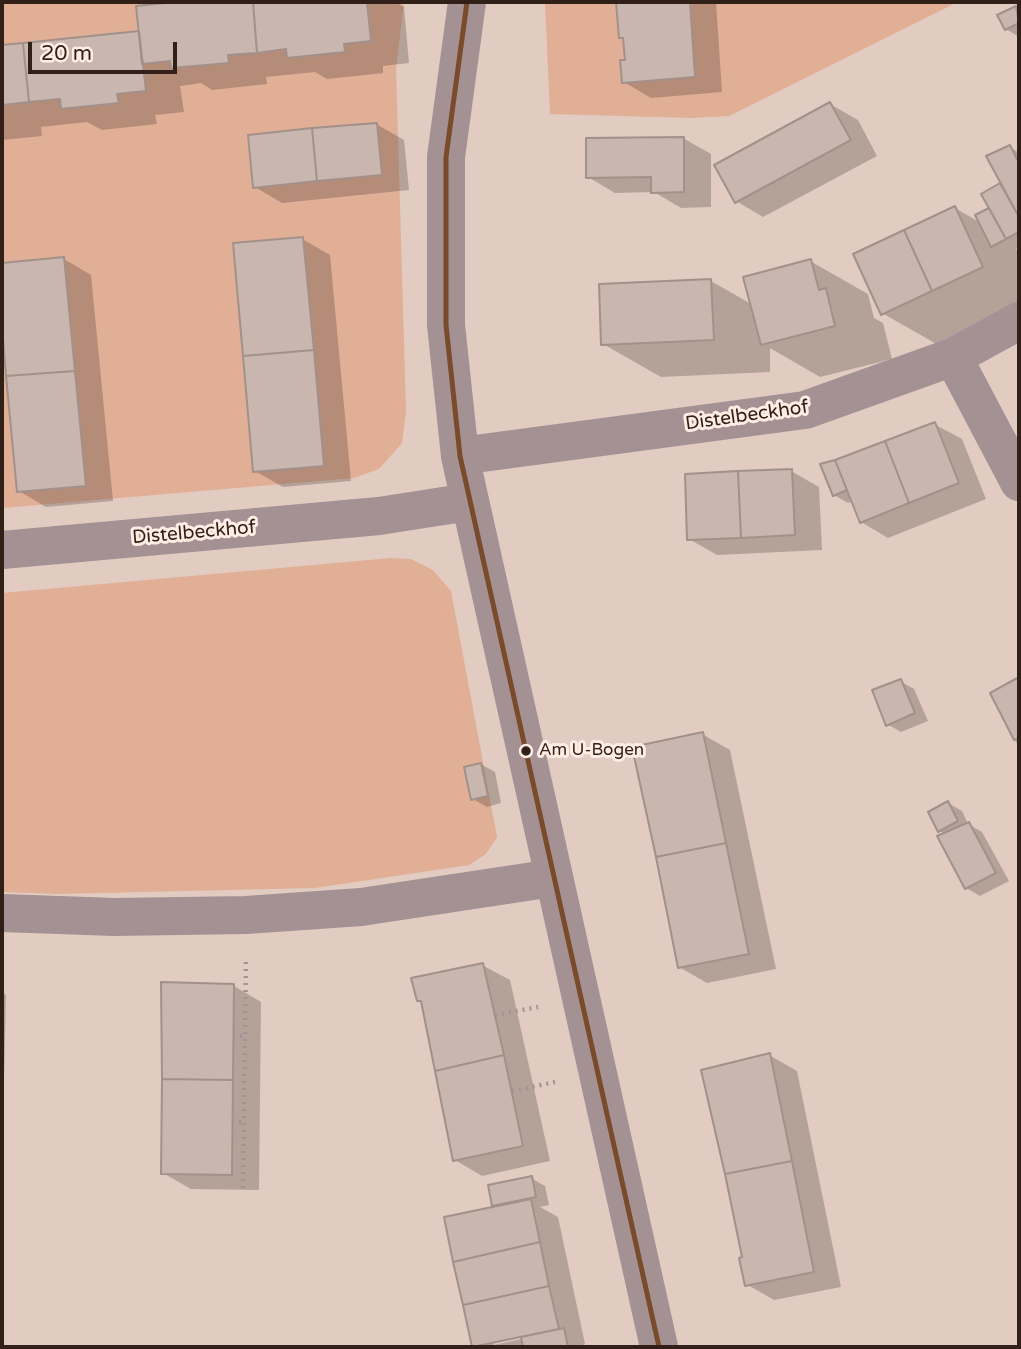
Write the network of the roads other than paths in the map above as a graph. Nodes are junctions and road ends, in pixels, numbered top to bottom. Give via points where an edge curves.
1 (467, 2) edge
2 (1019, 321) edge
3 (953, 357) junction
4 (460, 456) junction
5 (1019, 482) edge
6 (469, 502) junction
7 (2, 550) edge
8 (553, 878) junction
9 (2, 913) edge
10 (659, 1347) edge

1 - 4 street via 446,157 446,325
2 - 3 street, Distelbeckhof
3 - 4 street, Distelbeckhof via 804,410
3 - 5 street
4 - 6 street
6 - 7 street, Distelbeckhof via 379,516
6 - 8 street
8 - 9 street via 361,907 246,915
8 - 10 street

